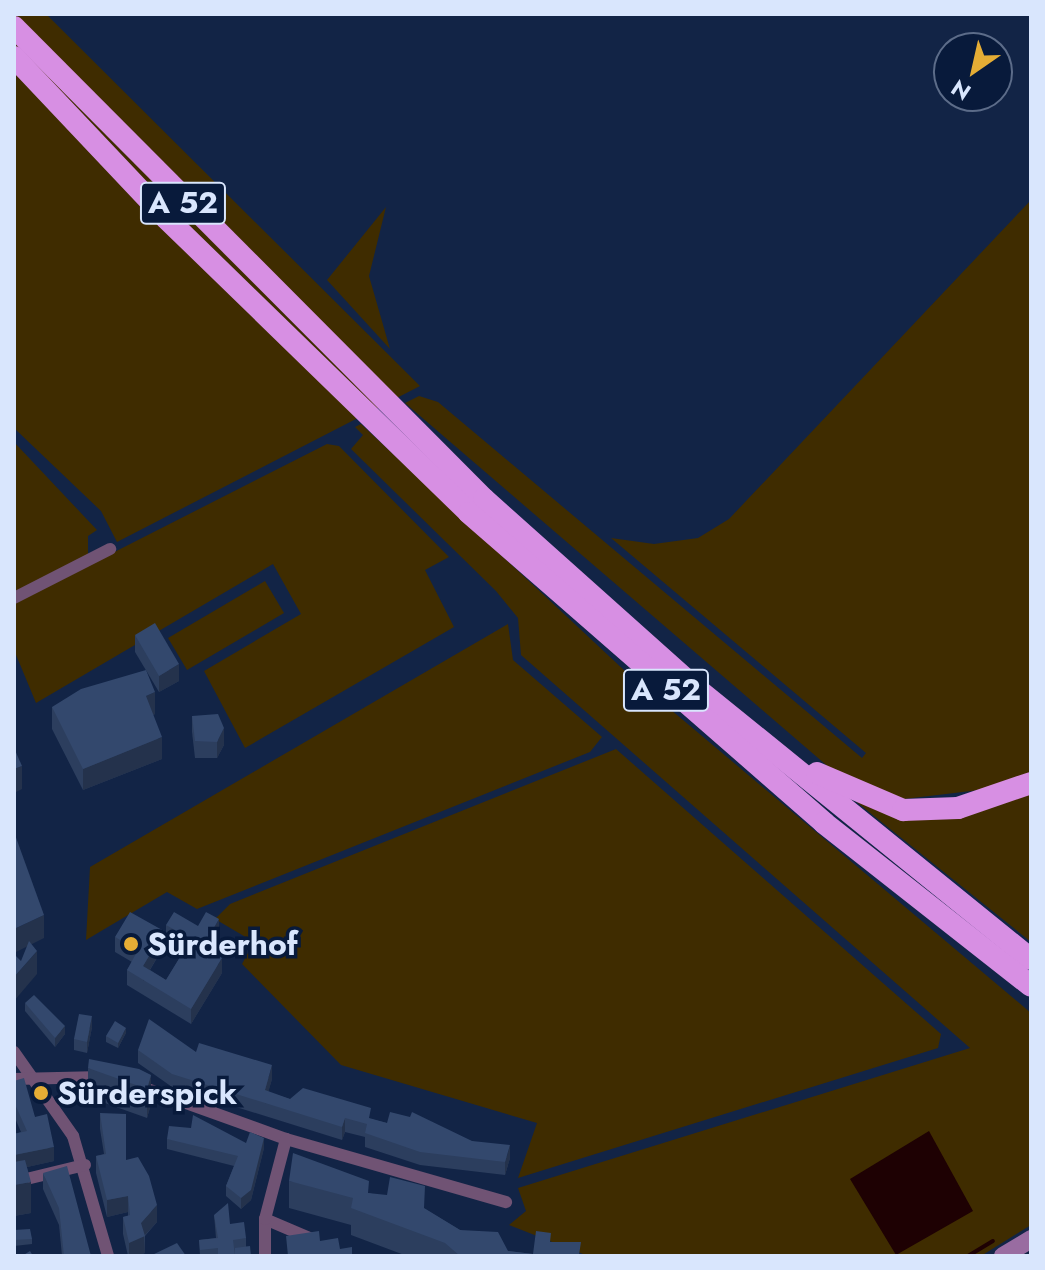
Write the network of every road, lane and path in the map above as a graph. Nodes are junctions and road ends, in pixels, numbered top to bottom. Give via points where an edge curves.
1 (14, 27) edge
2 (14, 57) edge
3 (348, 383) junction
4 (403, 435) junction
5 (110, 549) dead end
6 (14, 598) edge
7 (771, 751) junction
8 (1031, 783) edge
9 (1031, 959) edge
10 (1031, 986) edge
11 (14, 1052) edge
12 (37, 1077) junction
13 (14, 1079) edge
14 (286, 1139) junction
15 (85, 1165) junction
16 (14, 1182) edge
17 (506, 1202) dead end
18 (265, 1219) junction
19 (1031, 1239) edge
20 (323, 1244) edge
21 (108, 1256) edge
22 (265, 1256) edge
23 (1003, 1256) edge

1 - 3 highway, A 52
2 - 3 highway, A 52
3 - 4 highway, A 52
4 - 7 highway, A 52
4 - 10 highway, A 52 via 661,686
5 - 6 street
7 - 8 highway via 840,789 903,810 958,808
7 - 9 highway, A 52
11 - 12 street
12 - 13 street
12 - 14 street via 109,1078
12 - 15 street
14 - 17 street
14 - 18 street
15 - 16 street
15 - 21 street
18 - 20 street
18 - 22 street
19 - 23 main road

